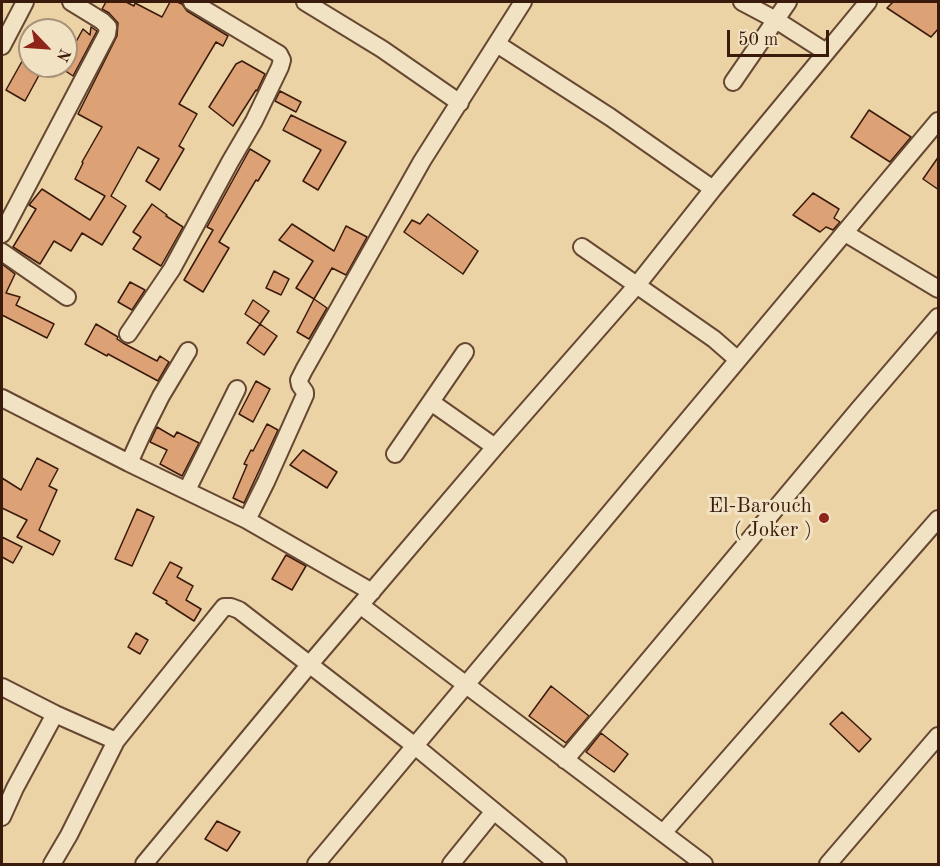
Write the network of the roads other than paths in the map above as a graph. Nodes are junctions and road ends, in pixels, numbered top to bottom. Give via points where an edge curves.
1 (25, 2) edge
2 (71, 2) edge
3 (192, 2) edge
4 (305, 2) edge
5 (523, 2) edge
6 (742, 2) edge
7 (788, 2) edge
8 (868, 2) edge
9 (776, 20) junction
10 (496, 44) junction
11 (2, 46) edge
12 (826, 52) junction
13 (733, 82) dead end
14 (460, 103) junction
15 (939, 121) edge
16 (713, 189) junction
17 (845, 232) junction
18 (2, 234) edge
19 (582, 247) dead end
20 (2, 252) edge
21 (637, 285) junction
22 (939, 289) edge
23 (67, 297) dead end
24 (939, 317) edge
25 (128, 334) dead end
26 (188, 351) dead end
27 (465, 352) dead end
28 (738, 360) junction
29 (237, 389) dead end
30 (2, 398) edge
31 (431, 402) junction
32 (495, 447) junction
33 (395, 454) dead end
34 (129, 464) junction
35 (186, 490) junction
36 (247, 520) junction
37 (937, 524) edge
38 (372, 592) junction
39 (360, 605) junction
40 (310, 664) junction
41 (465, 686) junction
42 (2, 687) edge
43 (55, 714) junction
44 (939, 736) edge
45 (116, 741) junction
46 (415, 746) junction
47 (565, 760) junction
48 (494, 811) junction
49 (2, 817) edge
50 (663, 833) junction
51 (52, 864) edge
52 (144, 864) edge
53 (316, 864) edge
54 (451, 864) edge
55 (556, 864) edge
56 (704, 864) edge
57 (828, 864) edge

1 - 11 street
2 - 18 street via 102,21 108,27 107,34
3 - 25 street via 279,54 282,60 254,121 172,268
4 - 14 street
5 - 10 street
6 - 9 street
7 - 9 street
8 - 12 street
9 - 12 street
9 - 13 street
10 - 14 street
10 - 16 street
12 - 16 street
14 - 36 street via 422,162 304,370 299,380 305,392
15 - 17 street
16 - 21 street
17 - 22 street
17 - 28 street
19 - 21 street
20 - 23 street
21 - 28 street
21 - 32 street
24 - 47 street
26 - 34 street via 161,396
27 - 31 street
28 - 41 street
29 - 35 street
30 - 34 street
31 - 32 street
31 - 33 street
32 - 38 street
34 - 35 street
35 - 36 street
36 - 38 street
37 - 50 street
38 - 39 street
39 - 40 street
39 - 41 street
40 - 45 street via 239,609 224,607
40 - 46 street
40 - 52 street
41 - 46 street
41 - 47 street
42 - 43 street
43 - 45 street
43 - 49 street
44 - 57 street
45 - 51 street
46 - 48 street
46 - 53 street
47 - 50 street
48 - 54 street
48 - 55 street
50 - 56 street

